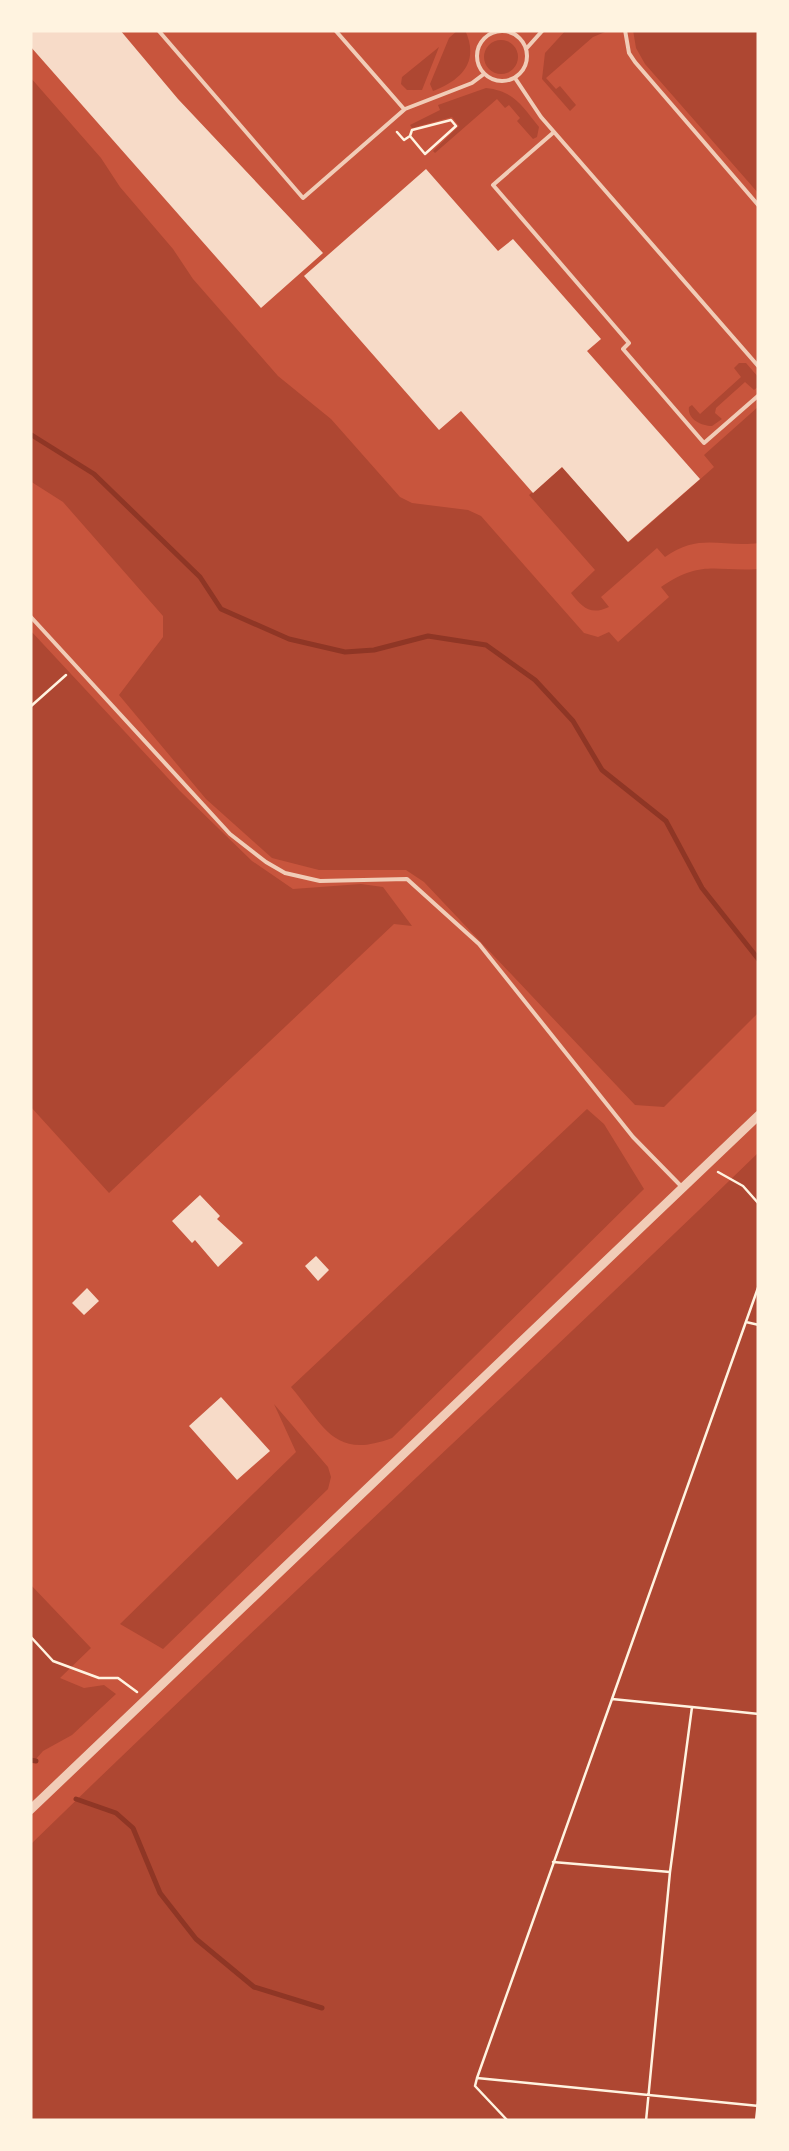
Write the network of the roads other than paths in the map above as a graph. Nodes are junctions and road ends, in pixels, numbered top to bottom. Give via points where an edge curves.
1 (158, 30) edge
2 (335, 30) edge
3 (479, 30) edge
4 (543, 30) edge
5 (625, 30) edge
6 (513, 31) edge
7 (486, 38) junction
8 (526, 49) junction
9 (484, 74) junction
10 (515, 78) junction
11 (405, 110) junction
12 (554, 132) junction
13 (759, 206) edge
14 (759, 367) edge
15 (759, 395) edge
16 (30, 616) edge
17 (759, 1115) edge
18 (684, 1188) junction
19 (30, 1810) edge

1 - 11 lane via 303,198
2 - 11 lane
3 - 7 lane
4 - 8 lane
5 - 13 lane via 635,62
6 - 7 lane
6 - 8 lane
7 - 9 lane via 477,55
8 - 10 lane
9 - 10 lane
9 - 11 lane
10 - 12 lane
12 - 14 lane
12 - 15 lane via 493,185 704,442
16 - 18 lane via 230,834 266,862 320,880 408,879 425,892 479,944 633,1136
17 - 18 street
18 - 19 street

